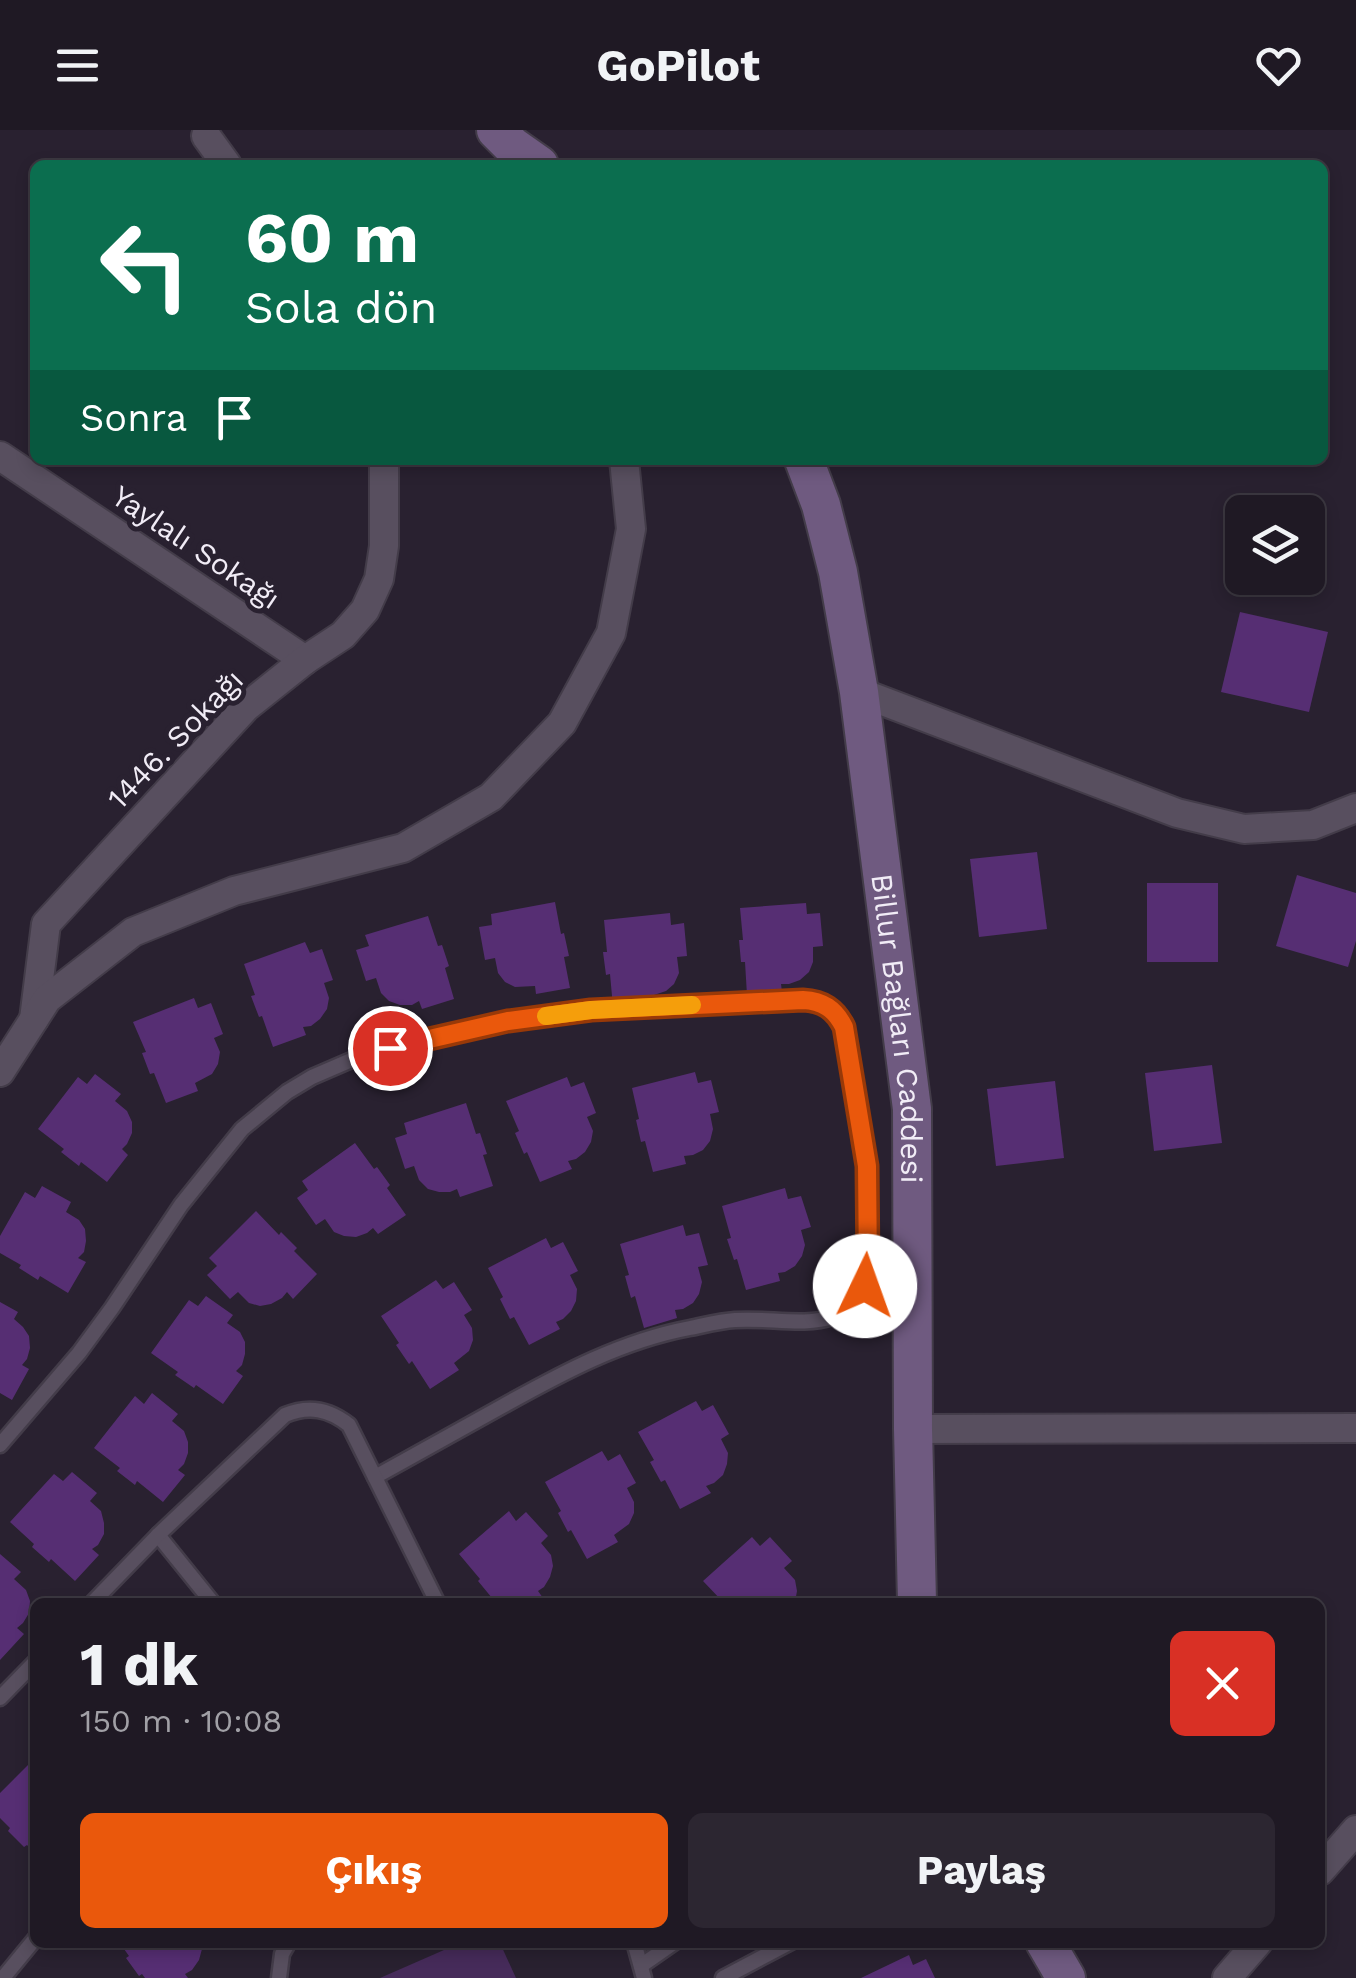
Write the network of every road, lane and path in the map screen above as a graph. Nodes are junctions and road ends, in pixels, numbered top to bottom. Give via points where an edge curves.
1 (206, 136) dead end
2 (223, 160) edge
3 (0, 456) edge
4 (384, 465) edge
5 (625, 465) edge
6 (806, 465) edge
7 (306, 660) junction
8 (859, 692) junction
9 (1356, 808) edge
10 (34, 1020) junction
11 (0, 1072) edge
12 (1356, 1428) edge
13 (913, 1429) junction
14 (0, 1445) edge
15 (375, 1477) junction
16 (158, 1535) junction
17 (96, 1598) edge
18 (209, 1598) edge
19 (435, 1598) edge
20 (917, 1598) edge
21 (30, 1667) edge
22 (0, 1698) edge
23 (1356, 1830) edge
24 (1325, 1865) edge
25 (30, 1945) edge
26 (285, 1948) edge
27 (636, 1948) edge
28 (668, 1948) edge
29 (780, 1948) edge
30 (1048, 1948) edge
31 (1253, 1948) edge
32 (643, 1972) edge
33 (3, 1978) edge
34 (279, 1978) edge
35 (723, 1978) edge
36 (1066, 1978) edge
37 (1227, 1978) edge

1 - 2 street
3 - 7 street, Yaylalı Sokağı
4 - 7 street, 1446. Sokağı via 379,579 343,635
5 - 10 street via 631,529 612,633 562,723 491,796 403,848 234,892 133,932 47,1000
6 - 8 street, Billur Bağları Caddesi via 838,572
7 - 10 street, 1446. Sokağı via 246,707 46,924
8 - 9 street via 1177,813 1244,829 1313,824
8 - 13 street, Billur Bağları Caddesi via 912,1110
10 - 11 street
12 - 13 street
13 - 20 street, Billur Bağları Caddesi
14 - 15 lane via 79,1353 242,1130 312,1077 363,1055 449,1033 591,1010 803,1000 832,1009 844,1027 867,1166 868,1271 858,1298 820,1321 736,1320 604,1353
15 - 16 lane via 350,1425 330,1412 296,1410
15 - 19 lane
16 - 17 lane
16 - 18 lane
21 - 22 lane
23 - 24 street
25 - 33 lane
26 - 34 lane
27 - 32 lane
28 - 32 lane
29 - 35 lane
30 - 36 street
31 - 37 street

